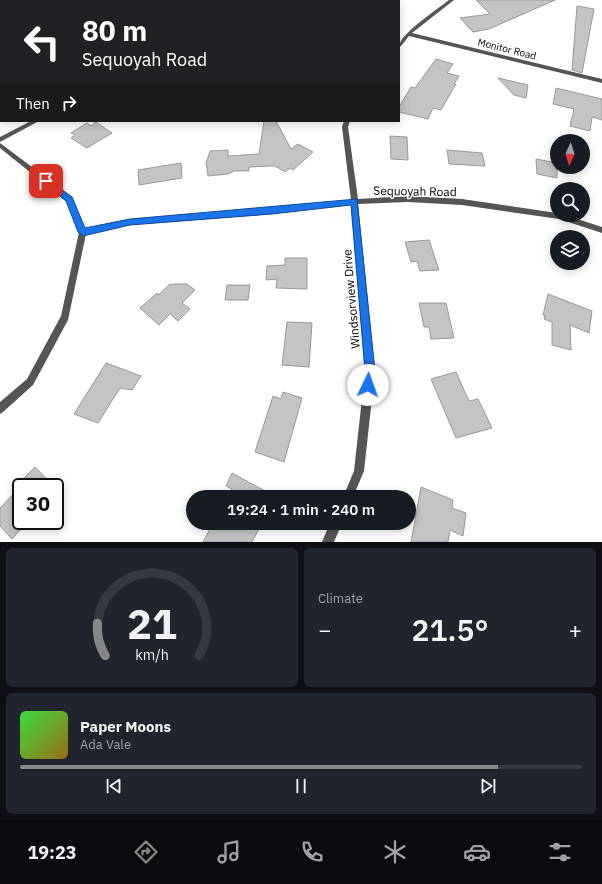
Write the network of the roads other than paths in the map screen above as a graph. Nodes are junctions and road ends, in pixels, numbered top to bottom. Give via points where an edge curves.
1 (452, 0) edge
2 (408, 34) junction
3 (400, 44) edge
4 (602, 81) edge
5 (34, 122) edge
6 (347, 122) edge
7 (0, 140) edge
8 (0, 145) edge
9 (355, 202) junction
10 (602, 230) edge
11 (83, 232) junction
12 (0, 408) edge
13 (351, 490) edge
14 (333, 530) edge
15 (328, 542) edge

1 - 2 street
2 - 3 street
2 - 4 street, Monitor Road
5 - 7 street
6 - 9 street, Windsorview Drive via 345,127
8 - 11 street via 69,199
9 - 10 street, Sequoyah Road via 408,199 462,202 559,216
9 - 11 street, Sequoyah Road via 130,222
9 - 13 street, Windsorview Drive via 370,371 359,471
11 - 12 street via 65,317 30,382
14 - 15 street

